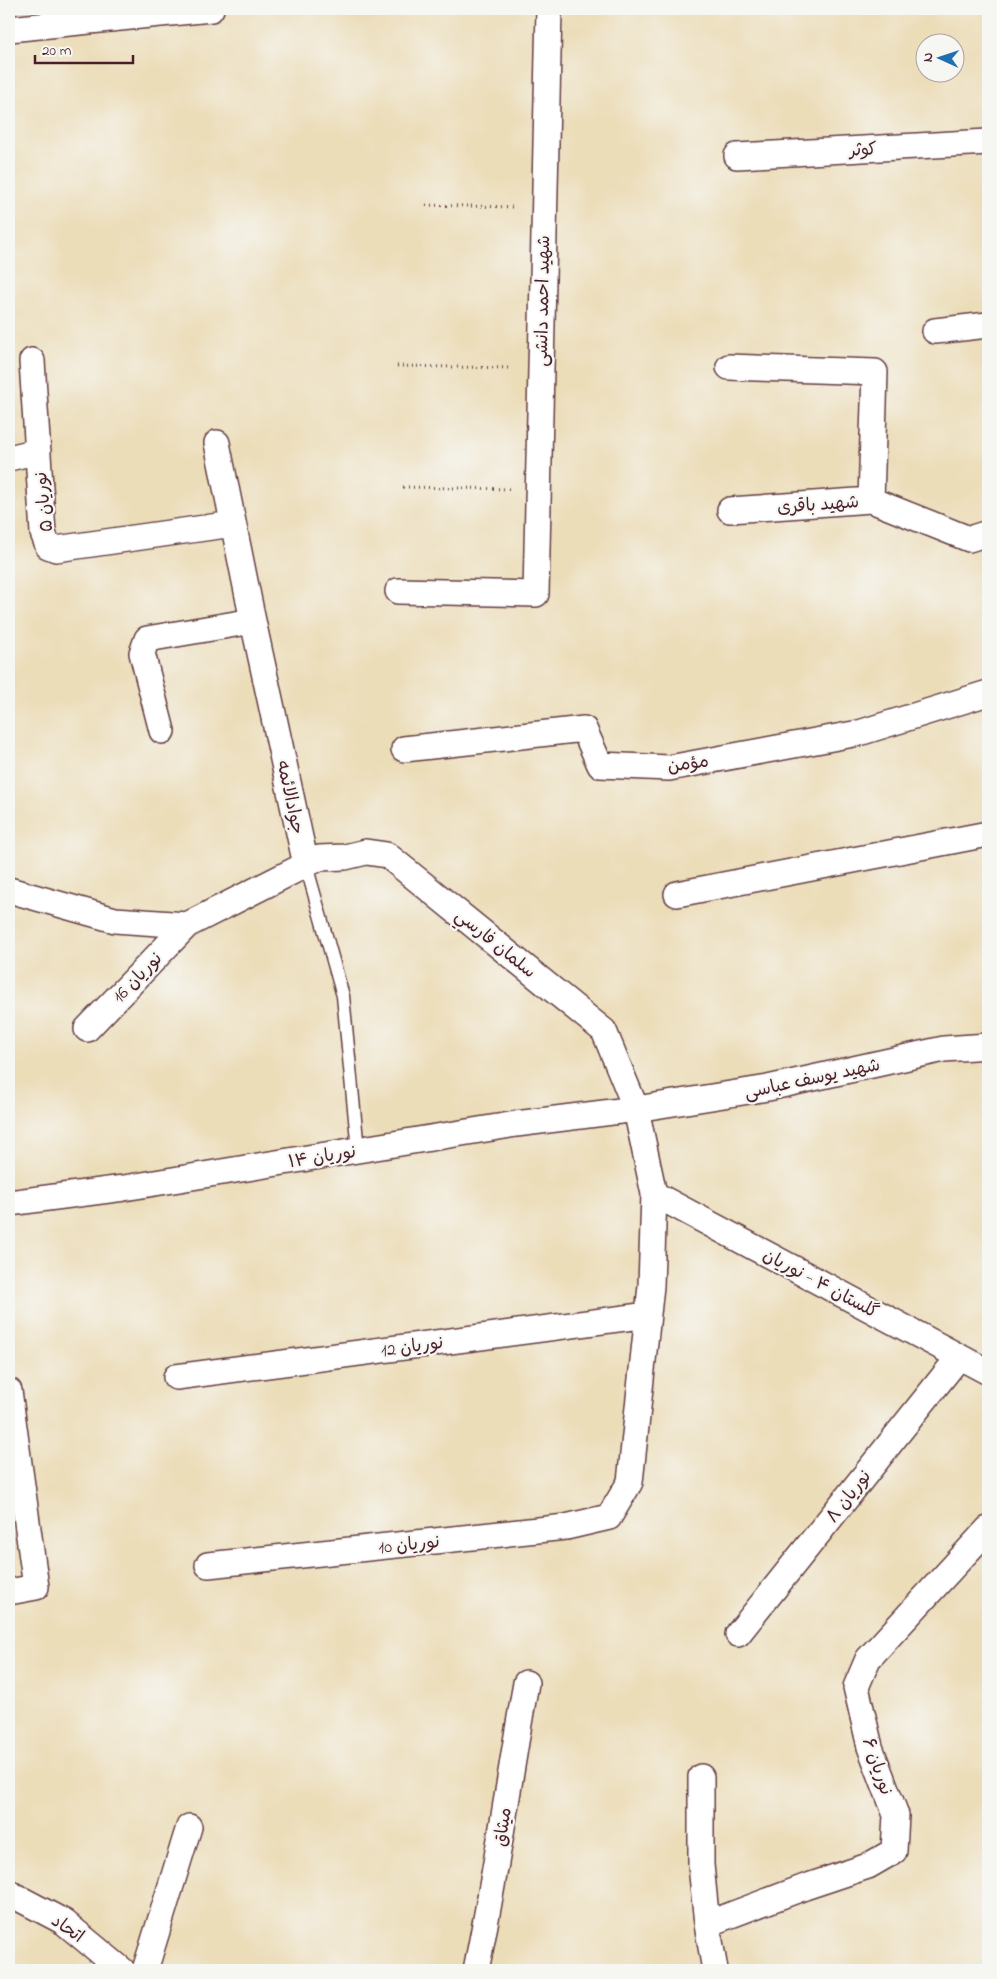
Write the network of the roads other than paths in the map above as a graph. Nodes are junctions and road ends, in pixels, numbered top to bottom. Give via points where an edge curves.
1 (211, 9) edge
2 (549, 9) edge
3 (171, 11) edge
4 (9, 29) edge
5 (988, 142) edge
6 (737, 156) dead end
7 (988, 325) edge
8 (935, 330) dead end
9 (32, 361) dead end
10 (729, 367) dead end
11 (217, 443) dead end
12 (38, 451) junction
13 (9, 458) edge
14 (871, 500) junction
15 (730, 510) dead end
16 (233, 524) junction
17 (988, 533) edge
18 (398, 591) dead end
19 (253, 621) junction
20 (988, 693) edge
21 (162, 731) dead end
22 (404, 749) dead end
23 (988, 834) edge
24 (306, 865) junction
25 (9, 890) edge
26 (677, 894) dead end
27 (187, 925) junction
28 (87, 1029) dead end
29 (988, 1046) edge
30 (636, 1109) junction
31 (358, 1150) junction
32 (654, 1194) junction
33 (9, 1203) edge
34 (648, 1315) junction
35 (959, 1357) junction
36 (988, 1372) edge
37 (176, 1377) dead end
38 (9, 1391) edge
39 (609, 1517) joint
40 (988, 1529) edge
41 (208, 1565) dead end
42 (9, 1592) edge
43 (738, 1634) dead end
44 (526, 1683) dead end
45 (702, 1777) dead end
46 (189, 1827) dead end
47 (9, 1893) edge
48 (707, 1924) junction
49 (122, 1970) edge
50 (145, 1970) edge
51 (476, 1970) edge
52 (715, 1970) edge

1 - 3 street
2 - 18 street, شهید احمد دانشی via 536,594
3 - 4 street
5 - 6 street, کوثر
7 - 8 street
9 - 12 street, نوریان ۵
10 - 14 street via 875,372
11 - 16 street, جوادالائمه
12 - 13 street
12 - 16 street, نوریان ۵ via 43,533 48,546 56,549
14 - 15 street, شهید باقری
14 - 17 street, شهید باقری via 970,539
16 - 19 street, جوادالائمه
19 - 21 street via 148,639 142,653
19 - 24 street, جوادالائمه
20 - 22 street, مؤمن via 859,733 669,768 600,766 584,729
23 - 26 street
24 - 27 street, سلمان فارسي
24 - 30 street, سلمان فارسي via 319,858 366,852 387,855 604,1031
24 - 31 lane, جوادالائمه via 343,996
25 - 27 street via 116,920
27 - 28 street, نوریان 16
29 - 30 street, شهید یوسف عباسی via 944,1049 768,1088
30 - 31 street, نوریان ۱۴ via 516,1124
30 - 32 street, سلمان فارسي
31 - 33 street, نوریان ۱۴
32 - 34 street, سلمان فارسي
32 - 35 street, گلستان ۴ - نوریان
34 - 37 street, نوریان 12
34 - 39 street, سلمان فارسي via 630,1482
35 - 36 street, گلستان ۴ - نوریان
35 - 43 street, نوریان ۸
38 - 42 street via 36,1587
39 - 41 street, نوریان 10 via 566,1527
40 - 48 street, نوریان ۶ via 868,1659 856,1687 870,1746 896,1815 894,1851 868,1866
44 - 51 street, ميثاق via 493,1888
45 - 48 street via 701,1865
46 - 50 street
47 - 49 street, اتحاد via 64,1922
48 - 52 street

